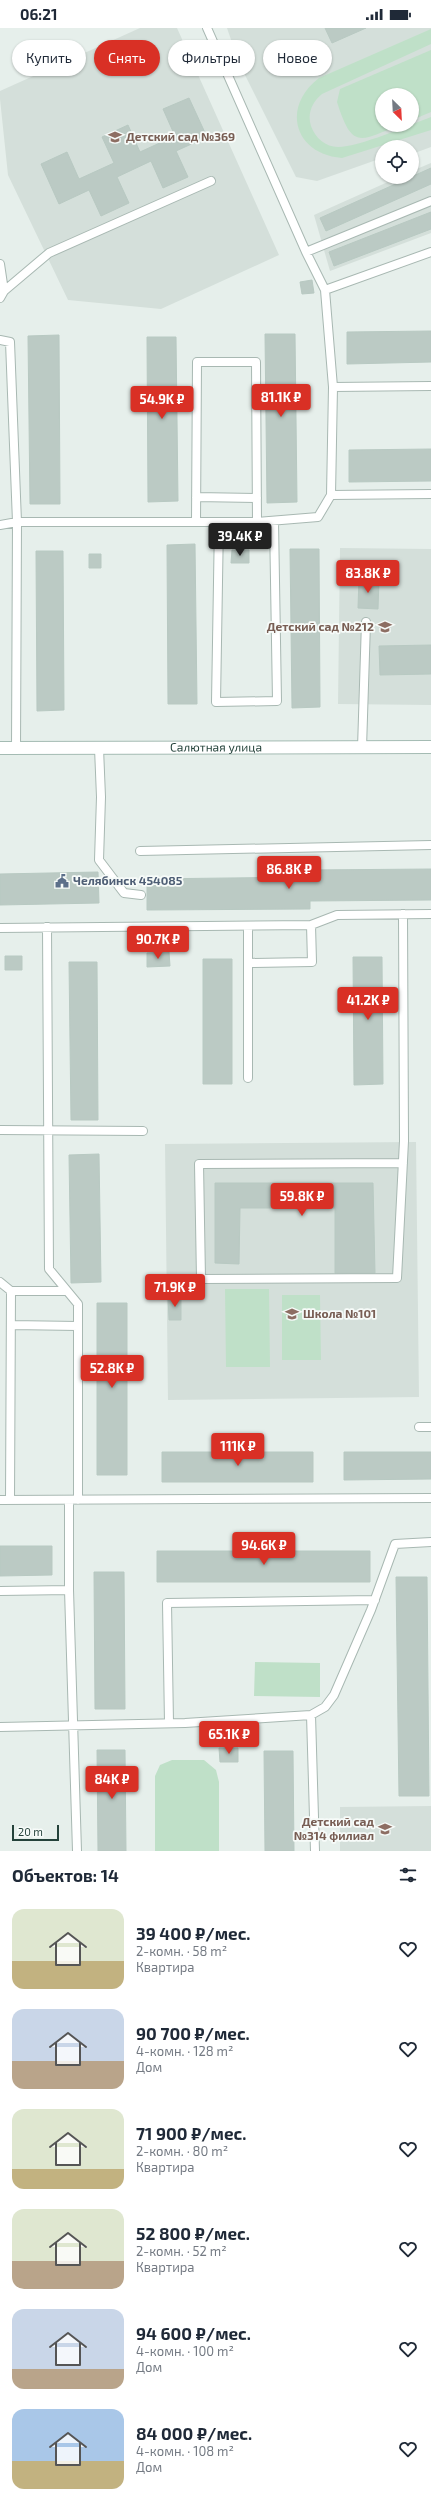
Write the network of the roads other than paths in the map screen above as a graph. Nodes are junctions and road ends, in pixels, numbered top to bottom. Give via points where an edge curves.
1 (207, 28) edge
2 (211, 181) dead end
3 (431, 201) edge
4 (306, 252) junction
5 (431, 252) edge
6 (0, 264) edge
7 (325, 290) junction
8 (2, 295) edge
9 (0, 340) edge
10 (431, 386) edge
11 (333, 387) junction
12 (431, 494) edge
13 (331, 495) junction
14 (196, 497) junction
15 (257, 498) junction
16 (274, 521) junction
17 (17, 522) junction
18 (196, 522) junction
19 (219, 522) junction
20 (257, 522) junction
21 (0, 524) edge
22 (366, 622) dead end
23 (431, 747) edge
24 (0, 748) edge
25 (16, 748) junction
26 (99, 748) junction
27 (362, 748) junction
28 (431, 845) edge
29 (140, 851) dead end
30 (141, 895) dead end
31 (403, 914) junction
32 (431, 914) edge
33 (311, 925) junction
34 (248, 926) junction
35 (0, 928) edge
36 (47, 928) junction
37 (248, 963) junction
38 (248, 1078) dead end
39 (48, 1129) junction
40 (0, 1130) edge
41 (143, 1131) dead end
42 (403, 1163) junction
43 (0, 1282) edge
44 (11, 1291) junction
45 (67, 1291) junction
46 (11, 1325) junction
47 (78, 1326) junction
48 (419, 1427) dead end
49 (431, 1427) edge
50 (431, 1498) edge
51 (0, 1500) edge
52 (10, 1500) junction
53 (69, 1500) junction
54 (78, 1500) junction
55 (431, 1542) edge
56 (70, 1590) junction
57 (0, 1591) edge
58 (375, 1600) junction
59 (311, 1714) junction
60 (169, 1723) junction
61 (74, 1726) junction
62 (0, 1727) edge
63 (77, 1851) edge
64 (315, 1851) edge

1 - 4 lane
2 - 8 lane via 49,253
3 - 4 lane
4 - 7 lane
5 - 7 lane
6 - 8 lane
7 - 11 lane
9 - 17 lane via 10,342
10 - 11 lane
11 - 13 lane
12 - 13 lane
13 - 16 lane via 318,516
14 - 15 lane
14 - 15 lane via 196,362 256,362
14 - 18 lane
15 - 20 lane
16 - 19 lane via 277,701 216,702
16 - 20 lane
17 - 18 lane
17 - 21 lane
17 - 25 lane
18 - 19 lane
19 - 20 lane
22 - 27 lane
23 - 27 street, Салютная улица
24 - 25 street, Салютная улица
25 - 26 street, Салютная улица
26 - 27 street, Салютная улица
26 - 30 lane via 99,860 124,893
28 - 29 lane
31 - 32 lane
31 - 33 lane via 337,915
31 - 42 lane
33 - 34 lane
33 - 37 lane via 312,962
34 - 36 lane
34 - 37 lane
35 - 36 lane
36 - 39 lane
37 - 38 lane
39 - 40 lane
39 - 41 lane
39 - 45 lane via 49,1269
42 - 42 lane via 397,1278 201,1279 199,1164
43 - 44 lane
44 - 45 lane
44 - 46 lane
45 - 47 lane via 78,1304
46 - 47 lane
46 - 52 lane
47 - 54 lane
48 - 49 lane
50 - 54 lane
51 - 52 lane
52 - 53 lane
53 - 54 lane
53 - 56 lane
55 - 58 lane via 395,1544
56 - 57 lane
56 - 61 lane
58 - 59 lane via 334,1695 325,1707
58 - 60 lane via 167,1604
59 - 60 lane
59 - 64 lane
60 - 61 lane
61 - 62 lane
61 - 63 lane

